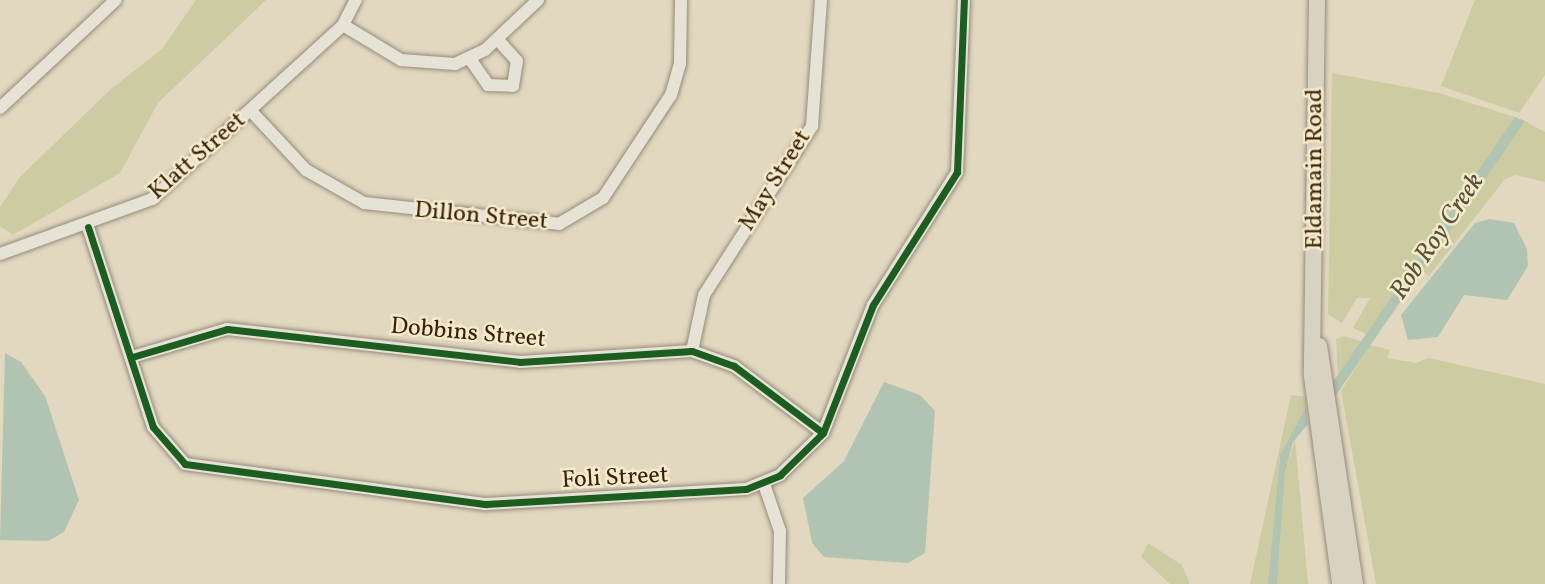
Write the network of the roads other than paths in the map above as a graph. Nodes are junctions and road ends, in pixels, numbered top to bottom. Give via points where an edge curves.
1 (116, 0) edge
2 (356, 0) edge
3 (538, 0) edge
4 (681, 0) edge
5 (821, 0) edge
6 (964, 0) edge
7 (1317, 0) edge
8 (523, 5) edge
9 (343, 25) junction
10 (497, 39) junction
11 (470, 59) junction
12 (0, 108) edge
13 (251, 111) junction
14 (88, 227) junction
15 (0, 254) edge
16 (1316, 337) junction
17 (692, 351) junction
18 (132, 358) junction
19 (823, 433) junction
20 (764, 484) junction
21 (779, 584) edge
22 (1340, 584) edge
23 (1354, 584) edge

1 - 12 street
2 - 9 street, Klatt Street
3 - 8 street
4 - 13 street, Dillon Street via 680,64 671,95 603,198 559,224 364,203 306,170
5 - 17 street, May Street via 812,126 704,295
6 - 19 street, Foli Street via 957,172 873,305
7 - 16 main road, Eldamain Road
8 - 10 street
9 - 11 street via 401,60 444,65
9 - 13 street, Klatt Street
10 - 11 street
10 - 11 street via 517,61 513,86 488,85
13 - 14 street, Klatt Street via 152,199
14 - 15 street, Klatt Street
14 - 18 street, Foli Street
16 - 22 main road, Eldamain Road via 1312,376
16 - 23 main road, Eldamain Road
17 - 18 street, Dobbins Street via 520,362 227,328
17 - 19 street, Dobbins Street via 734,366
18 - 20 street, Foli Street via 157,437 198,469 486,505 727,492
19 - 20 street, Foli Street via 797,463
20 - 21 street via 780,531

